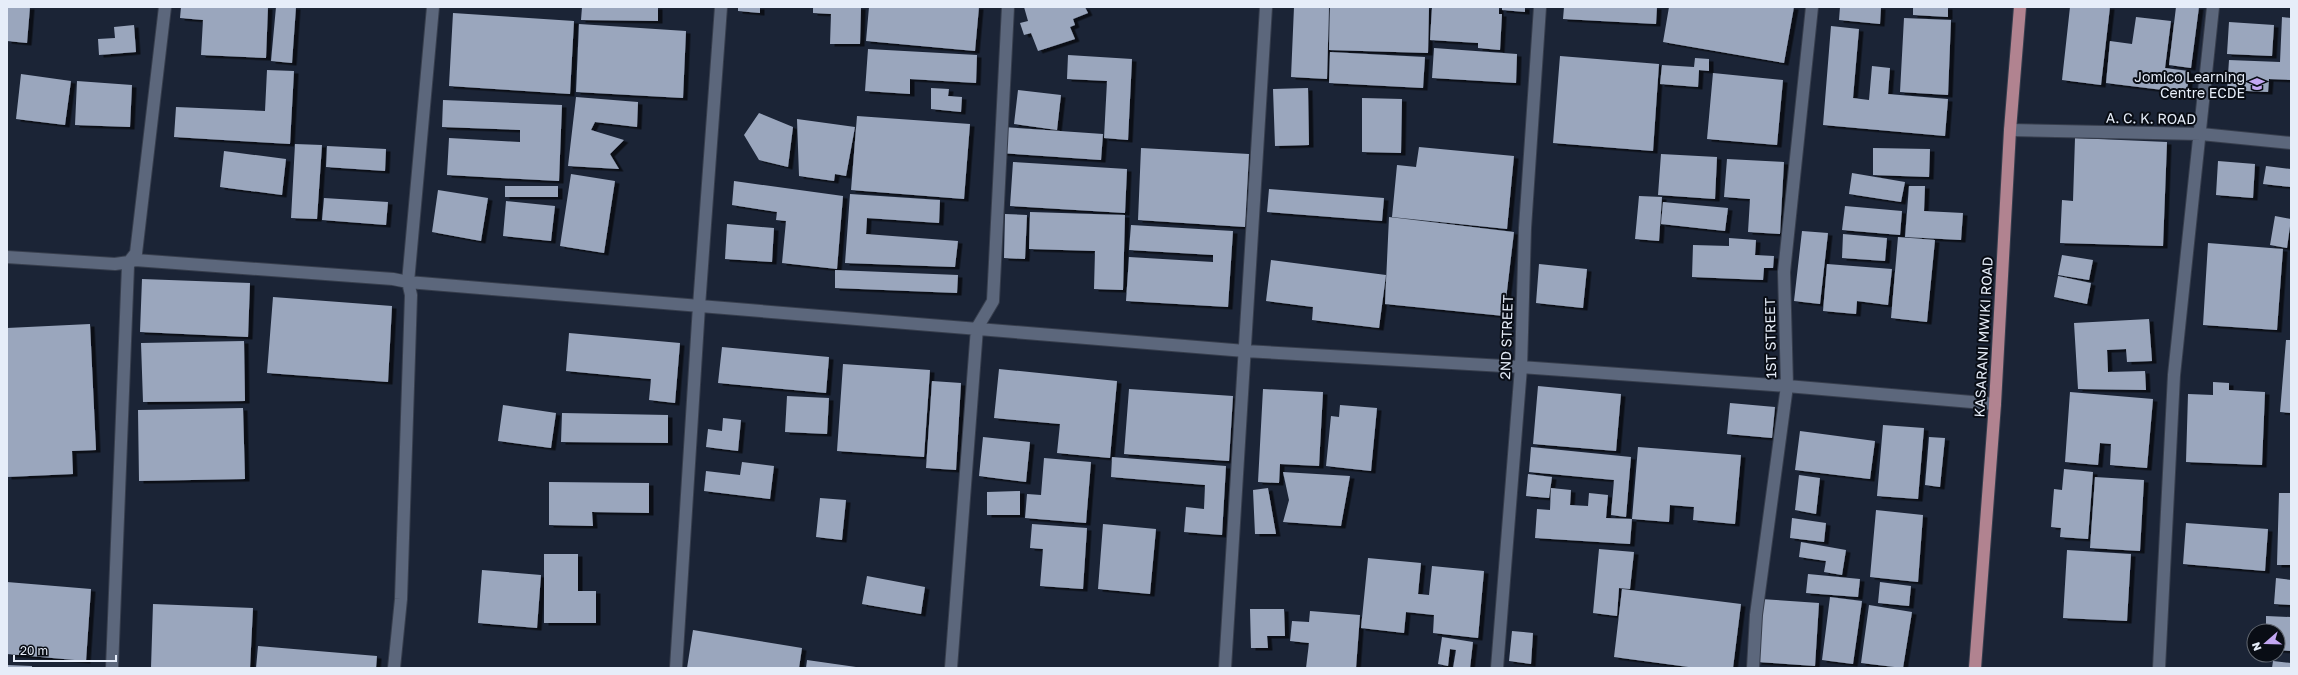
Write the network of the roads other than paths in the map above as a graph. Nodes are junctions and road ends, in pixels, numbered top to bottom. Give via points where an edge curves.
1 (166, 7) edge
2 (433, 7) edge
3 (721, 7) edge
4 (1008, 7) edge
5 (1266, 7) edge
6 (1540, 7) edge
7 (1812, 7) edge
8 (2020, 7) edge
9 (2213, 7) edge
10 (2010, 130) junction
11 (2201, 134) junction
12 (2291, 143) edge
13 (7, 257) edge
14 (129, 262) junction
15 (408, 282) junction
16 (699, 306) junction
17 (977, 328) junction
18 (1244, 351) junction
19 (1521, 367) junction
20 (1787, 386) junction
21 (1995, 404) junction
22 (112, 668) edge
23 (394, 668) edge
24 (676, 668) edge
25 (951, 668) edge
26 (1225, 668) edge
27 (1497, 668) edge
28 (1753, 668) edge
29 (1975, 668) edge
30 (2159, 668) edge

1 - 14 street via 138,250
2 - 15 street
3 - 16 street
4 - 17 street via 993,301
5 - 18 street
6 - 19 street, 2ND STREET via 1525,228
7 - 20 street, 1ST STREET via 1784,272
8 - 10 main road, KASARANI MWIKI ROAD
9 - 11 street
10 - 11 street, A. C. K. ROAD
10 - 21 main road, KASARANI MWIKI ROAD
11 - 12 street, A. C. K. ROAD
11 - 30 street via 2174,375
13 - 14 street via 114,264
14 - 15 street via 135,260 401,279
14 - 22 street
15 - 16 street
15 - 23 street via 411,295 401,598
16 - 17 street
16 - 24 street
17 - 18 street
17 - 25 street
18 - 19 street
18 - 26 street
19 - 20 street
19 - 27 street, 2ND STREET
20 - 21 street
20 - 28 street, 1ST STREET via 1756,615
21 - 29 main road, KASARANI MWIKI ROAD

